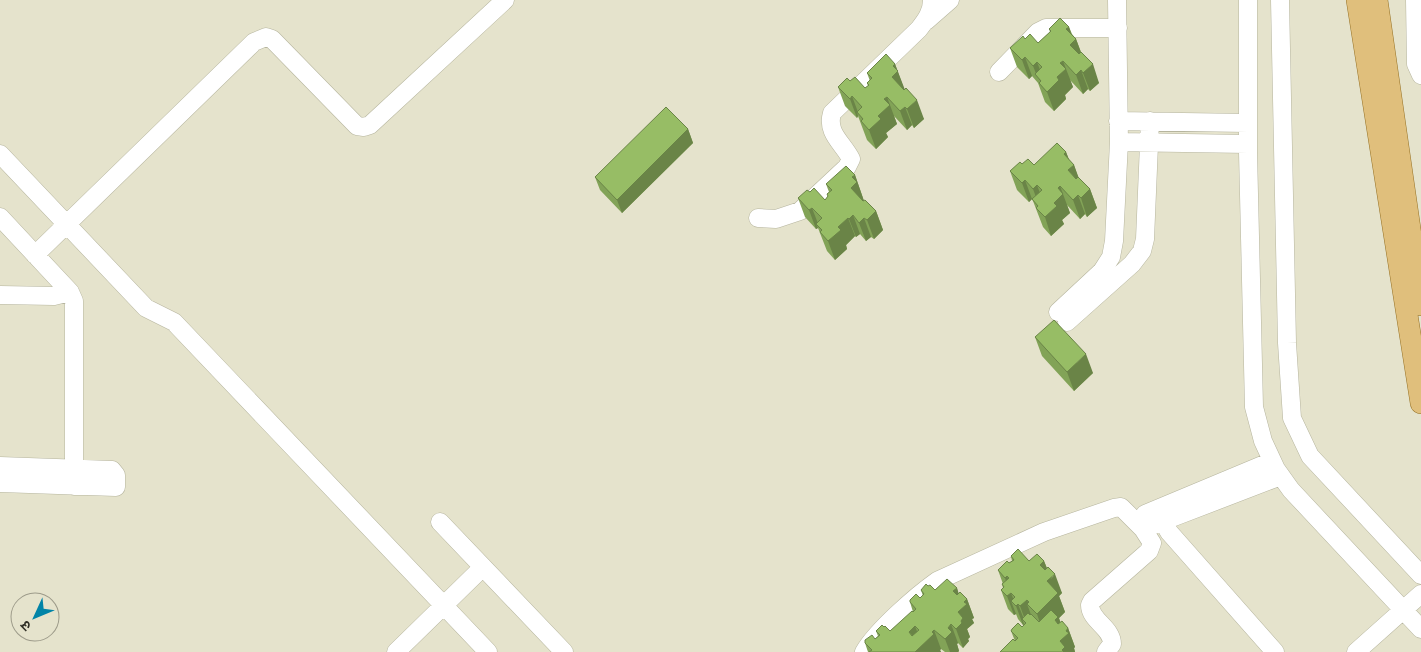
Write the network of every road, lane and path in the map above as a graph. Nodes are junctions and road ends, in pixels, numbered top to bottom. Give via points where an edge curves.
1 (505, 0) edge
2 (932, 0) edge
3 (950, 0) edge
4 (1117, 0) edge
5 (1248, 0) edge
6 (1280, 0) edge
7 (1357, 0) edge
8 (1377, 0) edge
9 (1414, 0) edge
10 (925, 22) junction
11 (1118, 28) junction
12 (999, 72) dead end
13 (1421, 75) edge
14 (1118, 121) junction
15 (1150, 121) junction
16 (1248, 123) junction
17 (1119, 142) junction
18 (1148, 142) junction
19 (1248, 144) junction
20 (0, 154) edge
21 (0, 217) edge
22 (758, 218) dead end
23 (66, 224) junction
24 (9, 235) edge
25 (35, 255) junction
26 (1417, 256) edge
27 (70, 292) junction
28 (0, 295) edge
29 (1421, 305) edge
30 (1421, 403) edge
31 (1272, 461) junction
32 (0, 466) edge
33 (1281, 476) junction
34 (74, 477) junction
35 (0, 483) edge
36 (1159, 516) junction
37 (440, 522) dead end
38 (1138, 524) junction
39 (483, 567) junction
40 (1421, 575) edge
41 (1421, 594) edge
42 (444, 605) junction
43 (1404, 610) junction
44 (1421, 629) edge
45 (396, 652) edge
46 (488, 652) edge
47 (564, 652) edge
48 (864, 652) edge
49 (1106, 652) edge
50 (1275, 652) edge
51 (1356, 652) edge

1 - 23 street via 370,125 364,127 357,126 272,39 260,38
2 - 10 street
3 - 10 street
4 - 11 street
5 - 16 street
6 - 40 street via 1287,343 1292,418 1310,456
7 - 30 main road
8 - 26 main road
9 - 13 street via 1416,64
10 - 22 street via 832,114 833,134 850,159 847,167 800,211 776,219
11 - 12 street via 1046,28 1038,32
11 - 14 street
14 - 15 street
14 - 17 street
15 - 16 street
15 - 18 street
16 - 19 street
17 - 18 street
17 - 18 street via 1111,257 1062,317 1132,264 1142,251
18 - 19 street
19 - 31 street via 1254,407
20 - 23 street
21 - 24 street
23 - 25 street
23 - 42 street via 146,308 174,322
24 - 25 street
25 - 27 street
26 - 29 main road
27 - 28 street via 54,296
27 - 34 street via 74,301
31 - 33 street
31 - 36 street
32 - 34 street
33 - 36 street
33 - 43 street
34 - 35 street
36 - 38 street
36 - 50 street via 1169,532
37 - 39 street
38 - 48 street via 1124,509 1114,508 1044,532 937,581 873,638
38 - 49 street via 1152,543 1149,551 1090,605 1091,612 1112,637 1112,644
39 - 42 street
39 - 47 street
41 - 43 street
42 - 45 street
42 - 46 street
43 - 44 street
43 - 51 street

